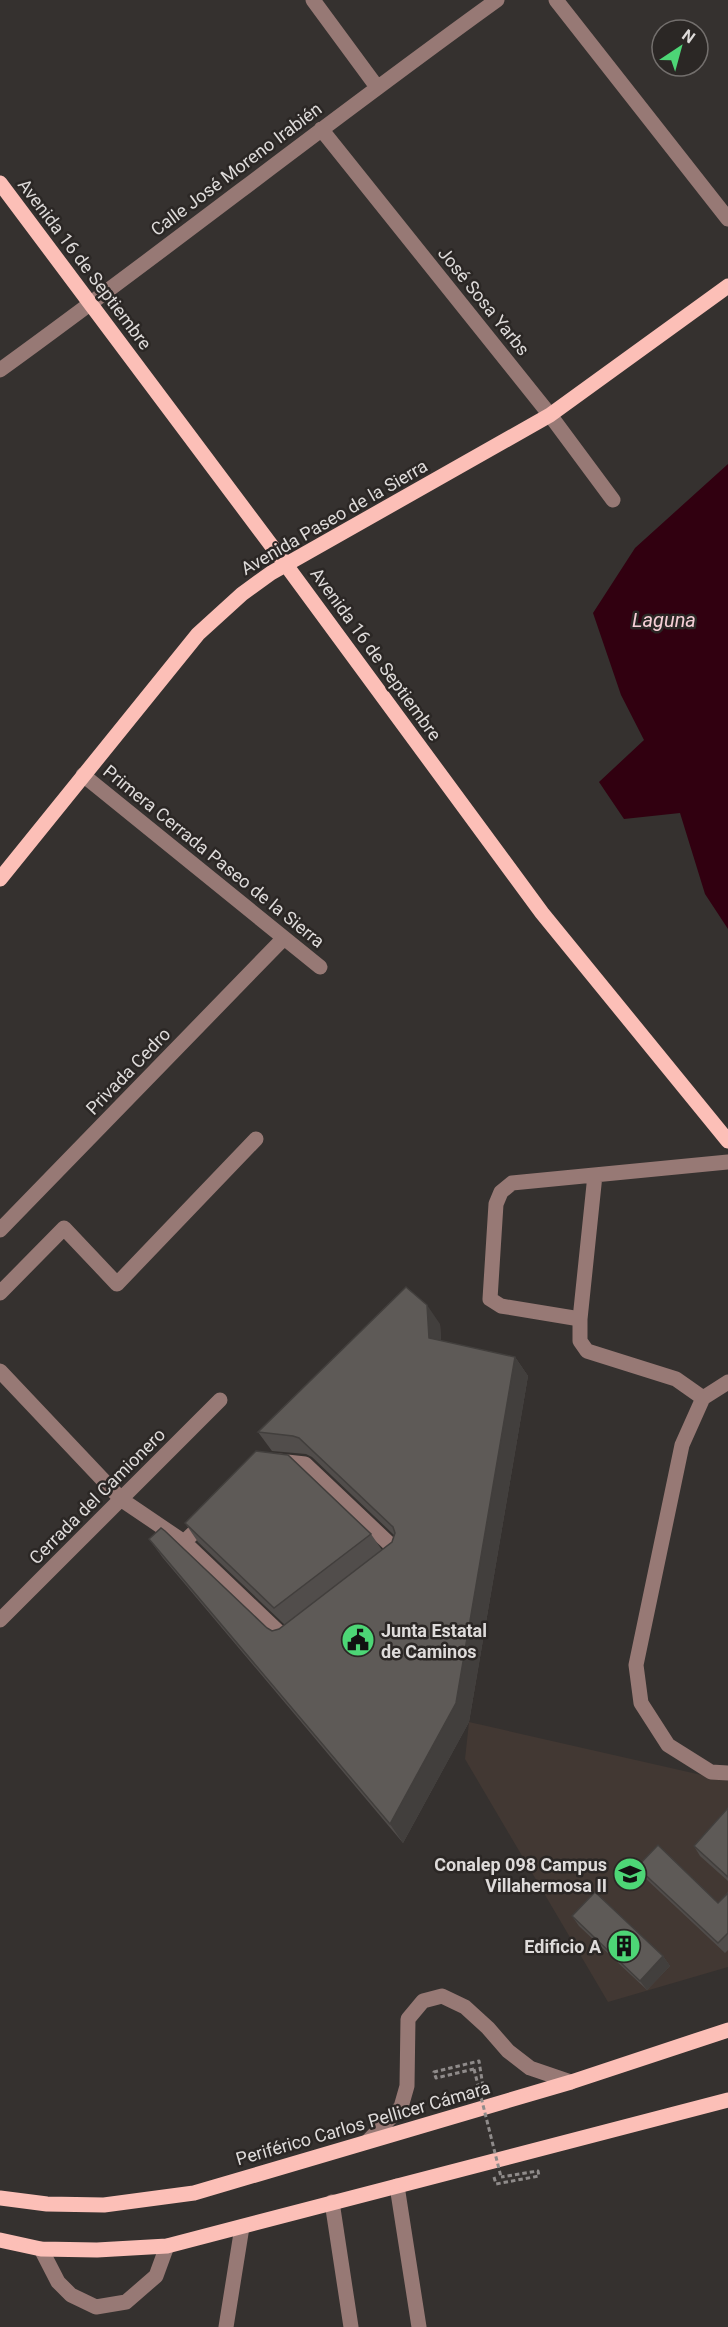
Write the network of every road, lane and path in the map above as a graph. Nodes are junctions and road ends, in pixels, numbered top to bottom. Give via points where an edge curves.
1 (313, 0) edge
2 (496, 0) edge
3 (556, 0) edge
4 (377, 87) junction
5 (321, 129) junction
6 (0, 183) edge
7 (728, 219) edge
8 (728, 286) edge
9 (92, 304) junction
10 (0, 370) edge
11 (550, 415) junction
12 (613, 500) dead end
13 (286, 565) junction
14 (83, 775) junction
15 (0, 879) edge
16 (284, 938) junction
17 (320, 967) dead end
18 (256, 1139) dead end
19 (728, 1141) edge
20 (728, 1162) edge
21 (595, 1175) junction
22 (0, 1230) edge
23 (0, 1293) edge
24 (580, 1319) junction
25 (0, 1371) edge
26 (728, 1382) edge
27 (703, 1398) junction
28 (220, 1400) dead end
29 (266, 1460) edge
30 (122, 1500) junction
31 (217, 1510) edge
32 (184, 1542) junction
33 (380, 1568) edge
34 (0, 1620) edge
35 (306, 1625) edge
36 (728, 1773) edge
37 (728, 2030) edge
38 (571, 2082) junction
39 (728, 2100) edge
40 (486, 2107) junction
41 (368, 2141) junction
42 (496, 2184) dead end
43 (397, 2186) junction
44 (0, 2198) edge
45 (332, 2202) junction
46 (242, 2227) junction
47 (0, 2240) edge
48 (166, 2246) junction
49 (41, 2249) junction
50 (226, 2327) edge
51 (351, 2327) edge
52 (419, 2327) edge

1 - 4 street
2 - 4 street, Calle José Moreno Irabién
3 - 7 street
4 - 5 street, Calle José Moreno Irabién
5 - 9 street, Calle José Moreno Irabién
5 - 11 street, José Sosa Yarbs
6 - 9 main road, Avenida 16 de Septiembre
8 - 11 main road, Avenida Paseo de la Sierra
9 - 10 street, Calle José Moreno Irabién
9 - 13 main road, Avenida 16 de Septiembre
11 - 12 street, José Sosa Yarbs
11 - 13 main road, Avenida Paseo de la Sierra
13 - 14 main road, Avenida Paseo de la Sierra via 242,594 206,626
13 - 19 main road, Avenida 16 de Septiembre via 542,913
14 - 15 main road, Avenida Paseo de la Sierra
14 - 16 street, Primera Cerrada Paseo de la Sierra
16 - 17 street, Primera Cerrada Paseo de la Sierra
16 - 22 street, Privada Cedro
18 - 23 street via 117,1284 64,1228
20 - 21 street
21 - 24 street
21 - 24 street via 512,1184 501,1192 496,1204 490,1299 501,1306
24 - 27 street via 580,1341 587,1351 676,1379
25 - 30 street
26 - 27 street
27 - 36 street via 682,1445 636,1665 641,1703 668,1745 711,1772
28 - 30 street, Cerrada del Camionero
29 - 33 street via 305,1464 399,1554
30 - 32 street
30 - 34 street, Cerrada del Camionero
31 - 32 street
32 - 35 street via 287,1640
37 - 38 main road, Periférico Carlos Pellicer Cámara
38 - 40 main road, Periférico Carlos Pellicer Cámara
38 - 41 street via 530,2067 508,2051 465,2007 442,1996 423,2001 408,2019 407,2086 401,2107
39 - 43 main road
40 - 41 main road, Periférico Carlos Pellicer Cámara
40 - 42 path, bridge via 479,2061 434,2072 436,2078 474,2068 501,2177 538,2171 539,2176
41 - 44 main road, Periférico Carlos Pellicer Cámara via 194,2193 104,2205
43 - 45 main road
43 - 52 street
45 - 46 main road
45 - 51 street
46 - 48 main road
46 - 50 street
47 - 49 main road
48 - 49 main road
48 - 49 street via 156,2276 126,2302 96,2307 71,2295 58,2282

